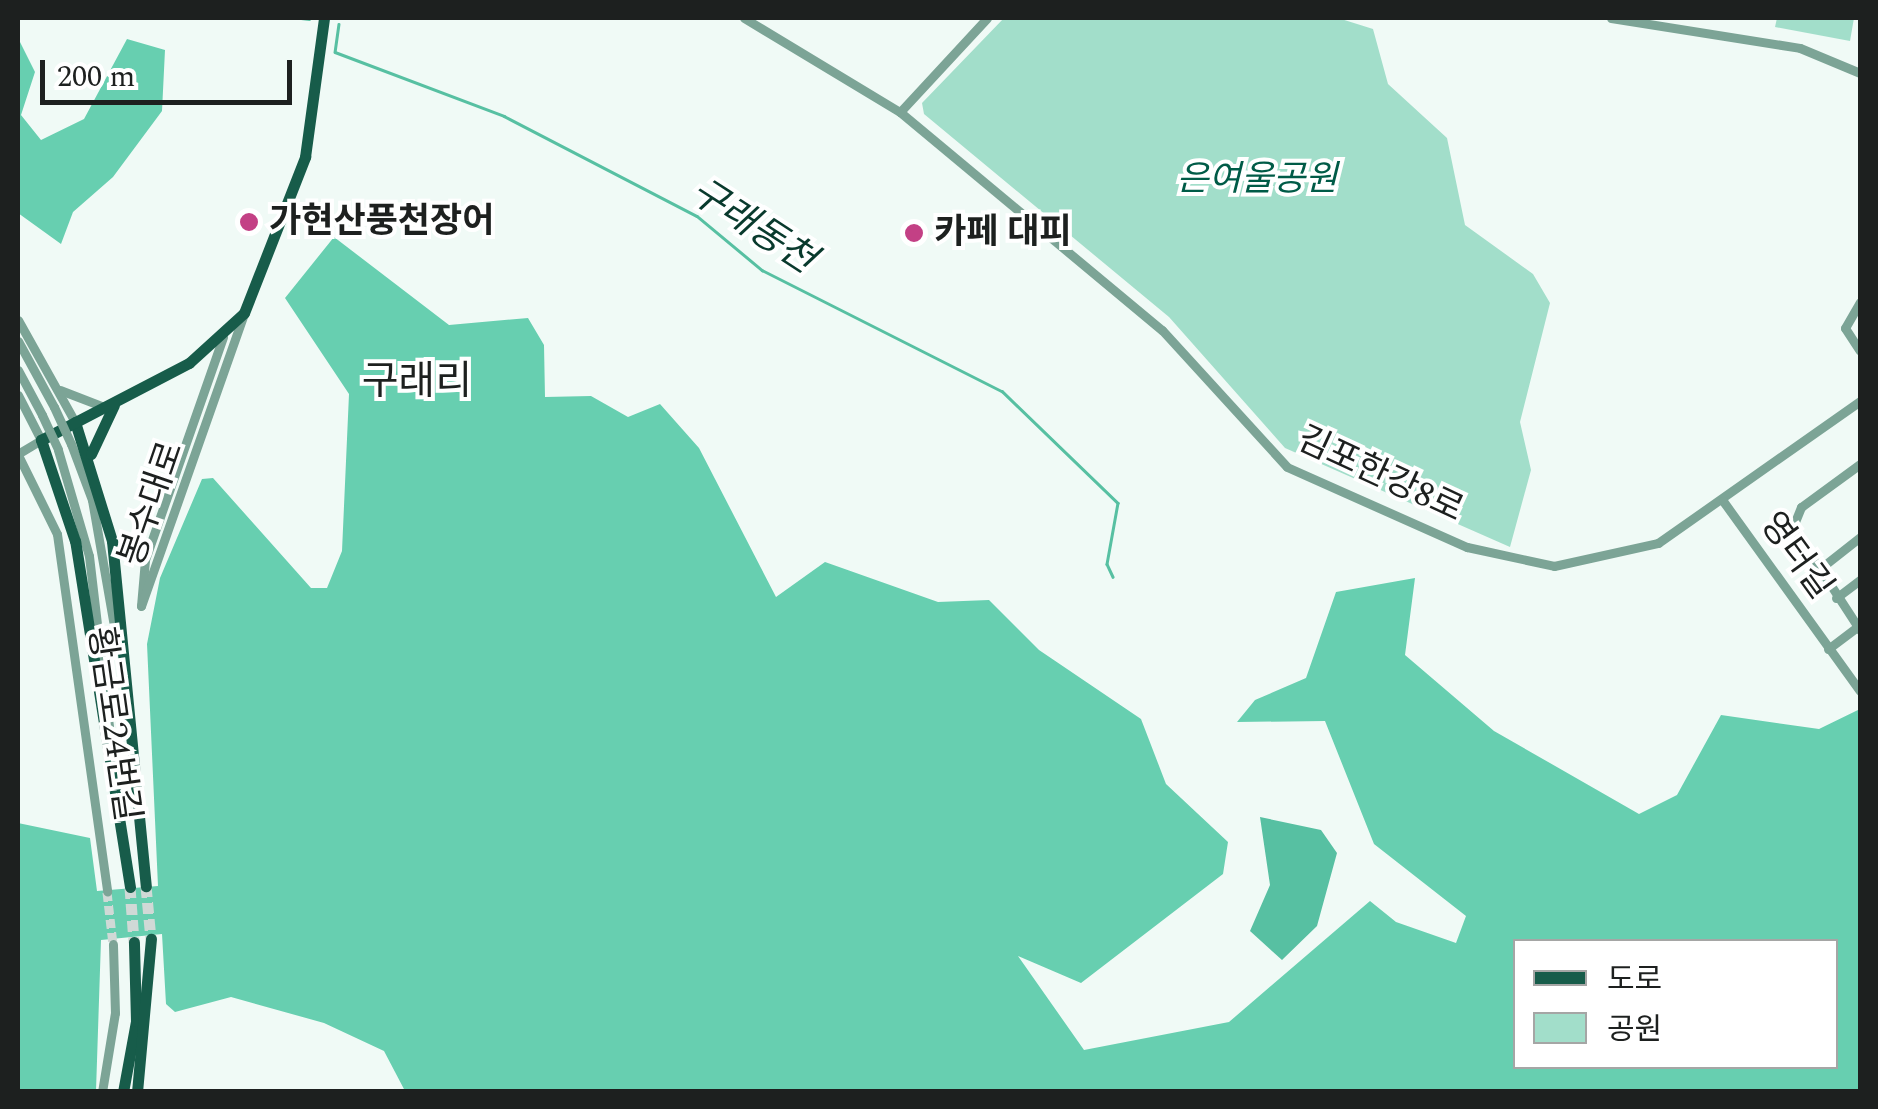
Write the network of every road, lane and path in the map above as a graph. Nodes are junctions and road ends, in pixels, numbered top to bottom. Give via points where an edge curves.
1 (324, 18) edge
2 (743, 18) edge
3 (988, 18) edge
4 (1611, 18) edge
5 (1860, 74) edge
6 (900, 112) junction
7 (1860, 302) edge
8 (244, 313) junction
9 (18, 320) edge
10 (224, 337) junction
11 (18, 341) edge
12 (1860, 350) edge
13 (194, 359) junction
14 (232, 364) junction
15 (18, 370) edge
16 (212, 378) junction
17 (55, 386) junction
18 (18, 395) edge
19 (120, 398) junction
20 (1860, 401) edge
21 (104, 406) junction
22 (75, 422) junction
23 (40, 440) junction
24 (18, 454) edge
25 (92, 463) junction
26 (1860, 464) edge
27 (1723, 501) junction
28 (1860, 537) edge
29 (1816, 572) junction
30 (1860, 580) edge
31 (1836, 598) junction
32 (1860, 627) edge
33 (1828, 649) junction
34 (1860, 691) edge
35 (127, 705) junction
36 (110, 738) junction
37 (146, 886) tunnel mouth
38 (130, 887) tunnel mouth
39 (108, 892) tunnel mouth
40 (152, 939) tunnel mouth
41 (134, 942) tunnel mouth
42 (113, 944) tunnel mouth
43 (102, 1092) edge
44 (123, 1092) edge
45 (137, 1092) edge

1 - 8 main road, 봉수대로 via 305,158
2 - 6 street, 김포한강8로
3 - 6 street
4 - 5 street via 1800,48
6 - 27 street, 김포한강8로 via 1162,330 1267,450 1326,488 1468,547 1554,566 1658,543
7 - 12 street via 1845,326
8 - 10 main road, 봉수대로
8 - 14 street, 봉수대로
9 - 17 street
10 - 13 main road, 봉수대로
10 - 14 street
10 - 16 street, 봉수대로
11 - 35 street, 봉수대로, bridge via 71,444 96,517
13 - 16 street
13 - 19 main road, 봉수대로
14 - 16 street, 봉수대로 via 141,606 142,570
15 - 36 street, 봉수대로, bridge via 58,450 89,556
17 - 21 street
17 - 22 street
18 - 23 street
19 - 21 main road, 봉수대로
19 - 25 main road via 93,434
20 - 27 street, 김포한강8로
21 - 22 main road, 봉수대로
22 - 23 main road, 봉수대로
22 - 25 main road
23 - 24 street, 황금로24번길
23 - 36 main road via 75,541
24 - 39 street, 황금로24번길 via 57,534
25 - 35 main road via 112,541
26 - 29 street via 1796,512 1794,534
27 - 33 street, 영터길
28 - 29 street
29 - 31 street
30 - 31 street
31 - 32 street
32 - 33 street
33 - 34 street, 영터길
35 - 37 main road, 봉수대로
36 - 38 main road, 봉수대로
40 - 45 main road
41 - 44 main road via 136,1021
42 - 43 street via 114,1032

